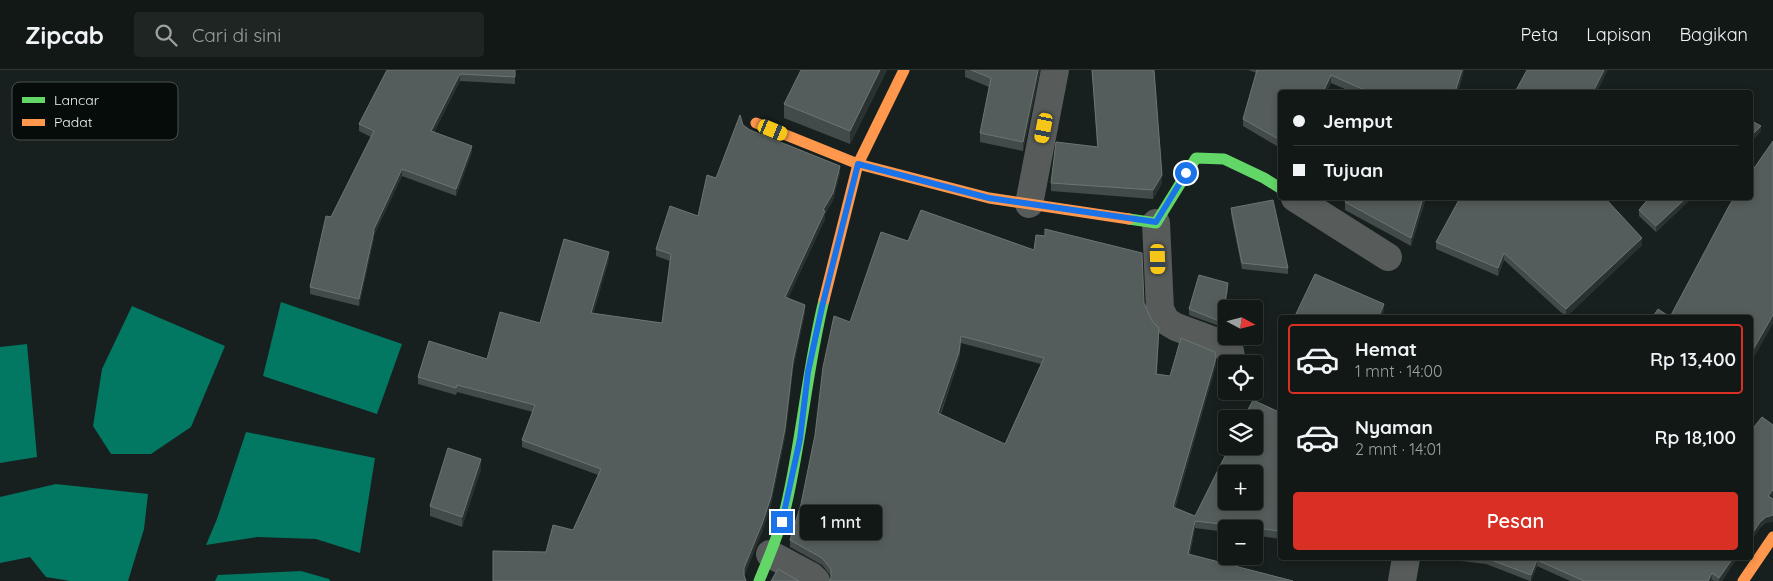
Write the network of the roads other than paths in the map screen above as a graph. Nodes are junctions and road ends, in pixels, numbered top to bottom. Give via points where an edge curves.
1 (904, 70) edge
2 (1055, 70) edge
3 (756, 123) dead end
4 (858, 164) junction
5 (1278, 187) edge
6 (1298, 200) edge
7 (1029, 204) junction
8 (1156, 222) junction
9 (1388, 257) dead end
10 (1231, 355) edge
11 (1773, 537) edge
12 (770, 554) junction
13 (1406, 560) edge
14 (759, 581) edge
15 (816, 581) edge
16 (1402, 581) edge
17 (1743, 581) edge

1 - 4 street
2 - 7 street
3 - 4 street
4 - 7 street via 989,198
4 - 12 street via 808,372 800,439 786,508
5 - 8 street via 1224,158 1196,158
6 - 9 street
7 - 8 street
8 - 10 street via 1160,310 1166,321 1222,344
11 - 17 street
12 - 14 street
12 - 15 street
13 - 16 street

